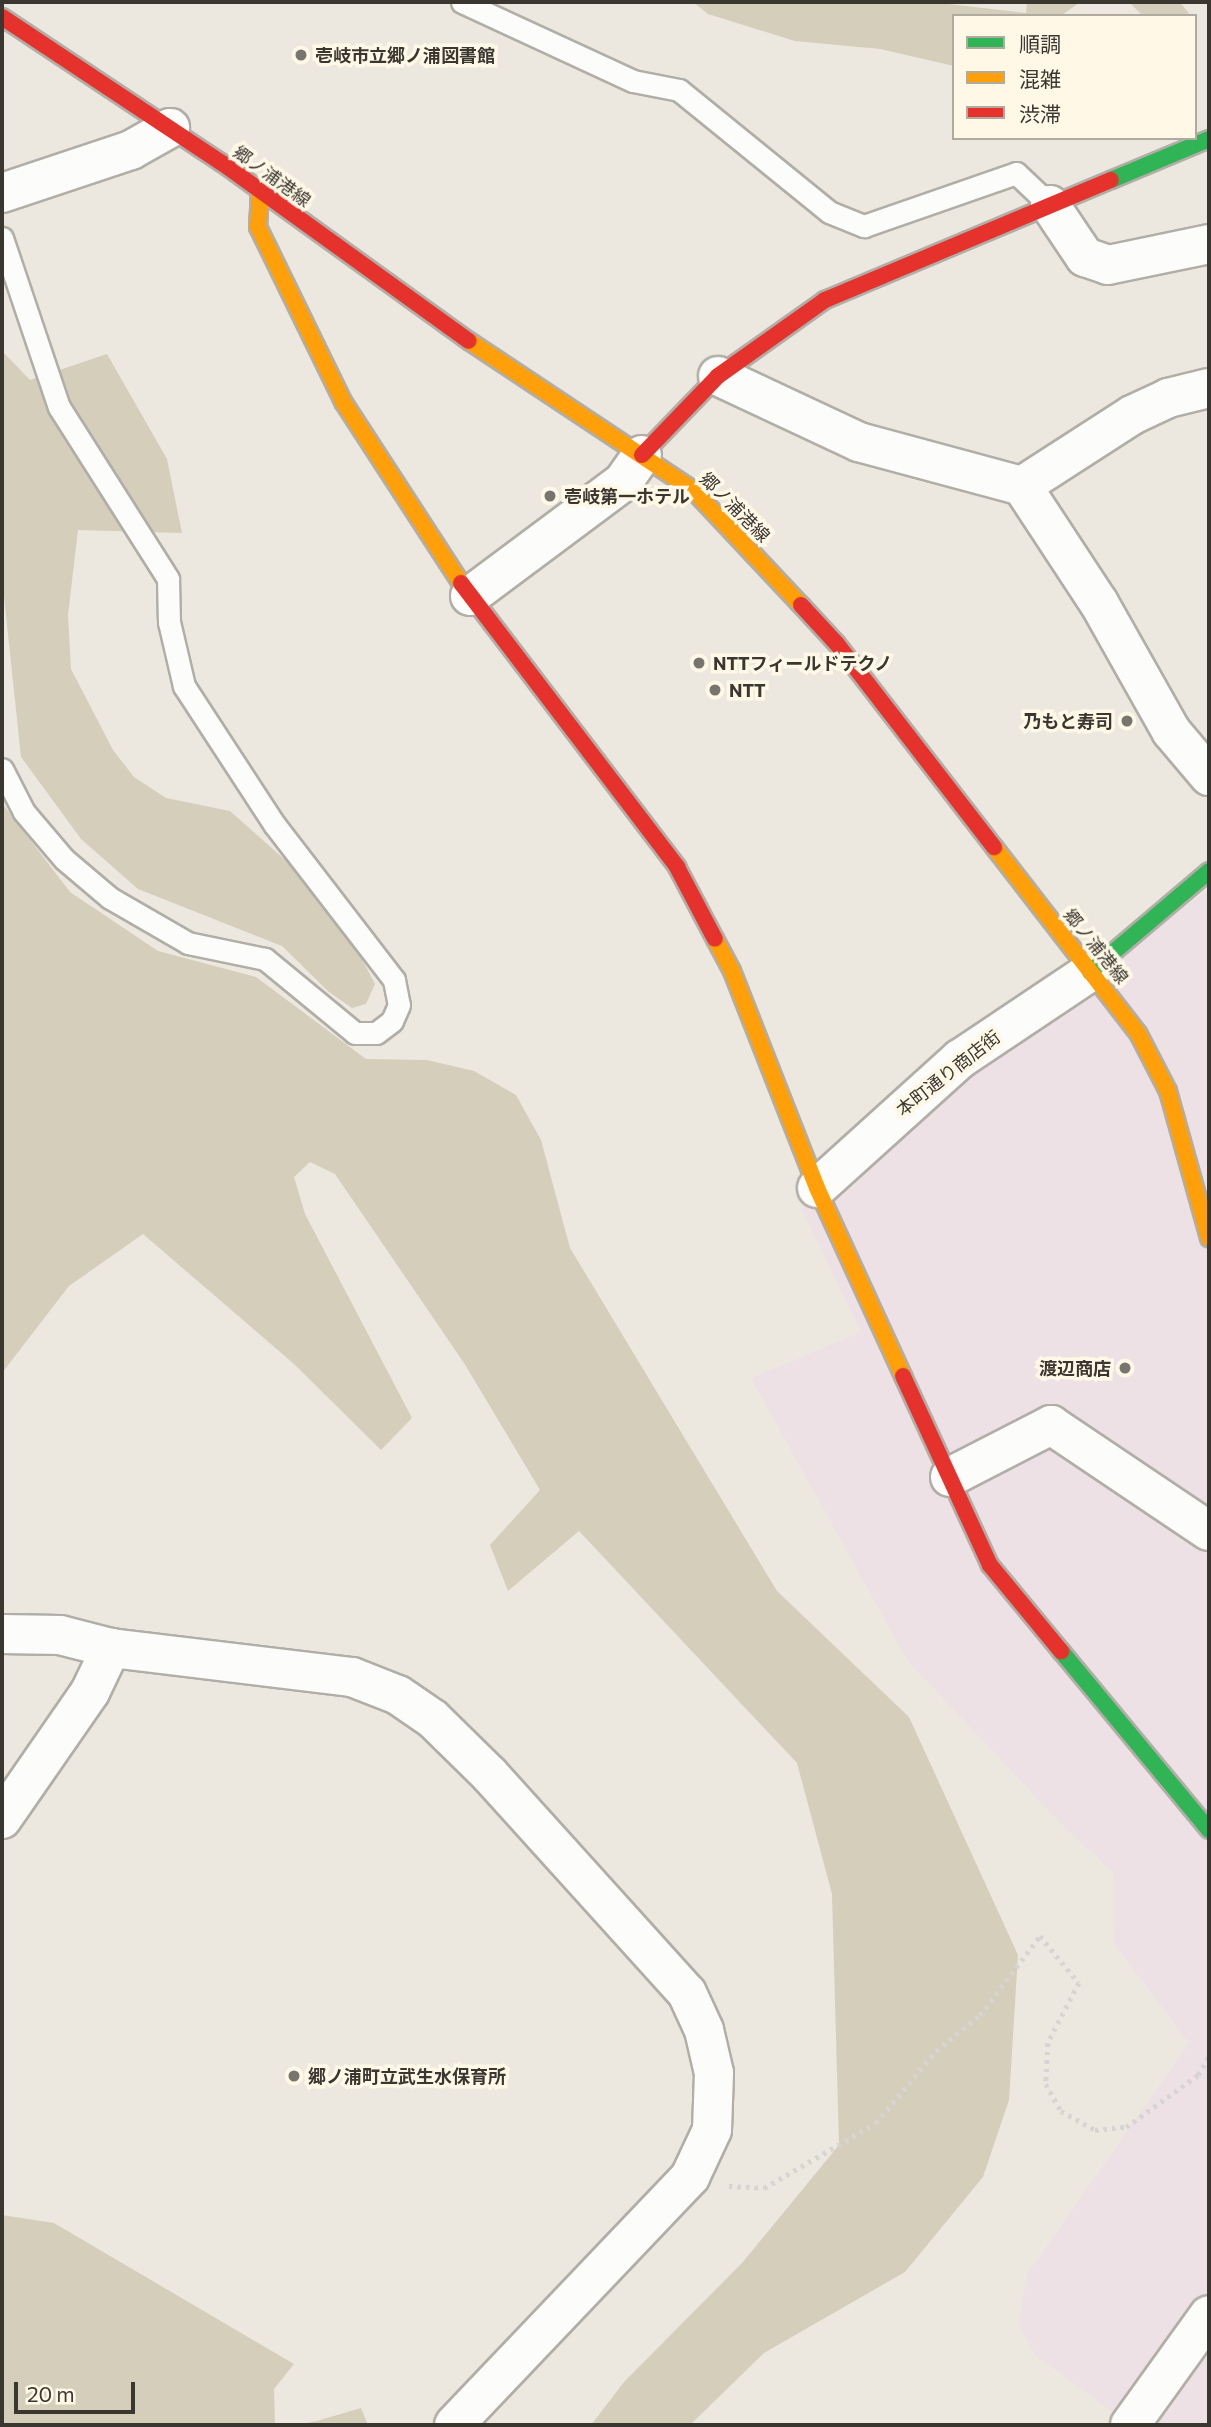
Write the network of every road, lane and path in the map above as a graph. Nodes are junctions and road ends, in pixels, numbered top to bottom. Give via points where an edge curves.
1 (462, 2) edge
2 (2, 17) edge
3 (170, 128) junction
4 (1209, 139) edge
5 (260, 190) junction
6 (2, 193) edge
7 (1051, 205) junction
8 (2, 238) edge
9 (1209, 244) edge
10 (718, 376) junction
11 (1209, 388) edge
12 (642, 455) junction
13 (1023, 486) junction
14 (470, 596) junction
15 (2, 769) edge
16 (1209, 776) edge
17 (1209, 871) edge
18 (1090, 972) junction
19 (817, 1188) junction
20 (1209, 1238) edge
21 (950, 1476) junction
22 (1209, 1531) edge
23 (2, 1634) edge
24 (111, 1648) junction
25 (2, 1819) edge
26 (1209, 1830) edge
27 (1209, 2057) edge
28 (690, 2178) junction
29 (1209, 2315) edge
30 (454, 2425) edge
31 (1130, 2425) edge

1 - 7 lane via 633,81 679,90 829,212 864,226 1016,173
2 - 3 street, 郷ノ浦港線
3 - 5 street, 郷ノ浦港線
3 - 6 street via 131,150
4 - 7 street
5 - 12 street, 郷ノ浦港線 via 395,292
5 - 14 street via 258,227 344,403
7 - 9 street via 1084,257 1108,265
7 - 10 street via 825,300
8 - 15 lane via 59,407 168,579 169,622 184,686 274,824 394,980 399,1005 392,1021 376,1033 355,1033 265,959 188,943 110,898 64,859 24,812
10 - 12 street
10 - 13 street via 859,442
11 - 13 street via 1168,398 1132,415
12 - 14 street via 622,482
12 - 18 street, 郷ノ浦港線 via 692,489 837,645
13 - 16 street via 1099,603 1171,731
14 - 19 street via 677,867 732,971
17 - 18 street
18 - 19 street, 本町通り商店街 via 961,1059
18 - 20 street, 郷ノ浦港線 via 1138,1033 1168,1091
19 - 21 street
21 - 22 street via 1051,1425
21 - 26 street via 990,1565
23 - 24 street via 60,1635
24 - 25 street via 90,1692
24 - 28 street via 352,1677 398,1695 433,1719 687,1993 704,2030 714,2082 712,2130
27 - 28 path via 1198,2075 1126,2127 1095,2130 1061,2111 1046,2084 1048,2043 1079,1983 1040,1936 980,2015 936,2051 876,2123 764,2188 744,2189
28 - 30 street
29 - 31 street

